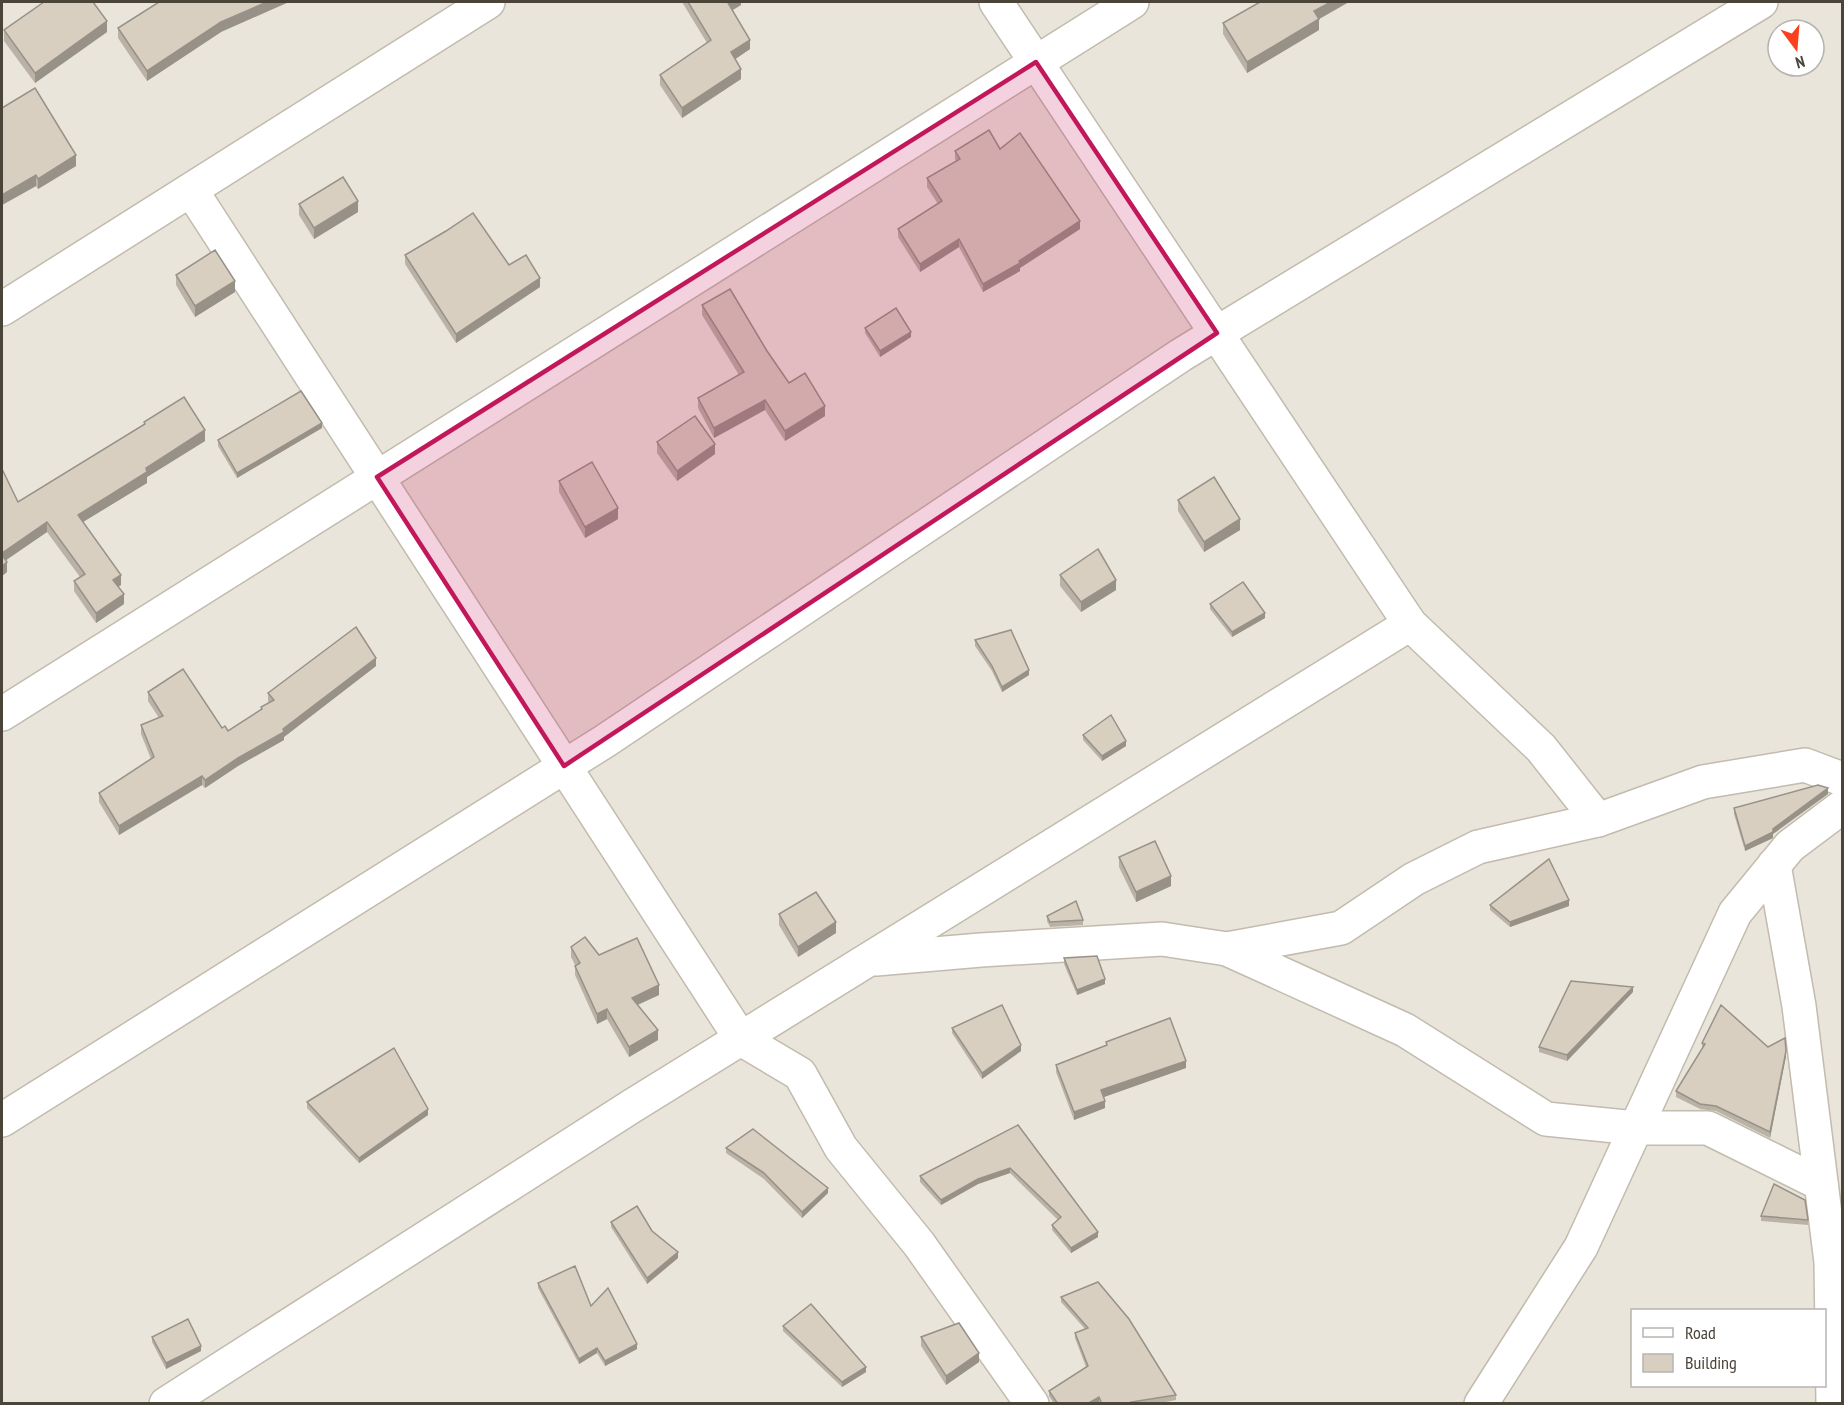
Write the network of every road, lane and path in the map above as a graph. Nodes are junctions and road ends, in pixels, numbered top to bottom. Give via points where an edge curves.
1 (488, 2) edge
2 (996, 2) edge
3 (1132, 2) edge
4 (1761, 2) edge
5 (1036, 62) junction
6 (191, 190) junction
7 (2, 309) edge
8 (1217, 333) junction
9 (378, 477) junction
10 (1410, 624) junction
11 (2, 714) edge
12 (564, 766) junction
13 (1842, 779) edge
14 (1842, 807) edge
15 (1598, 820) junction
16 (1774, 865) junction
17 (1227, 949) junction
18 (869, 959) junction
19 (741, 1039) junction
20 (2, 1120) edge
21 (1636, 1128) junction
22 (1821, 1184) junction
23 (166, 1404) edge
24 (1032, 1404) edge
25 (1480, 1404) edge
26 (1833, 1404) edge

1 - 6 street
2 - 5 street
3 - 5 street
4 - 8 street
5 - 8 street
5 - 9 street
6 - 7 street
6 - 9 street
8 - 10 street
8 - 12 street
9 - 11 street
9 - 12 street
10 - 15 street via 1542,748
10 - 18 street
12 - 19 street
12 - 20 street
13 - 15 street via 1805,765 1714,780
14 - 16 street via 1790,846
15 - 17 street via 1478,847 1414,879 1341,928
16 - 21 street via 1735,913
16 - 22 street via 1800,1006
17 - 18 street via 1161,939
17 - 21 street via 1405,1030 1546,1119
18 - 19 street
19 - 23 street
19 - 24 street via 800,1074 841,1148 919,1244
21 - 22 street via 1708,1128
21 - 25 street via 1581,1247
22 - 26 street via 1831,1262

